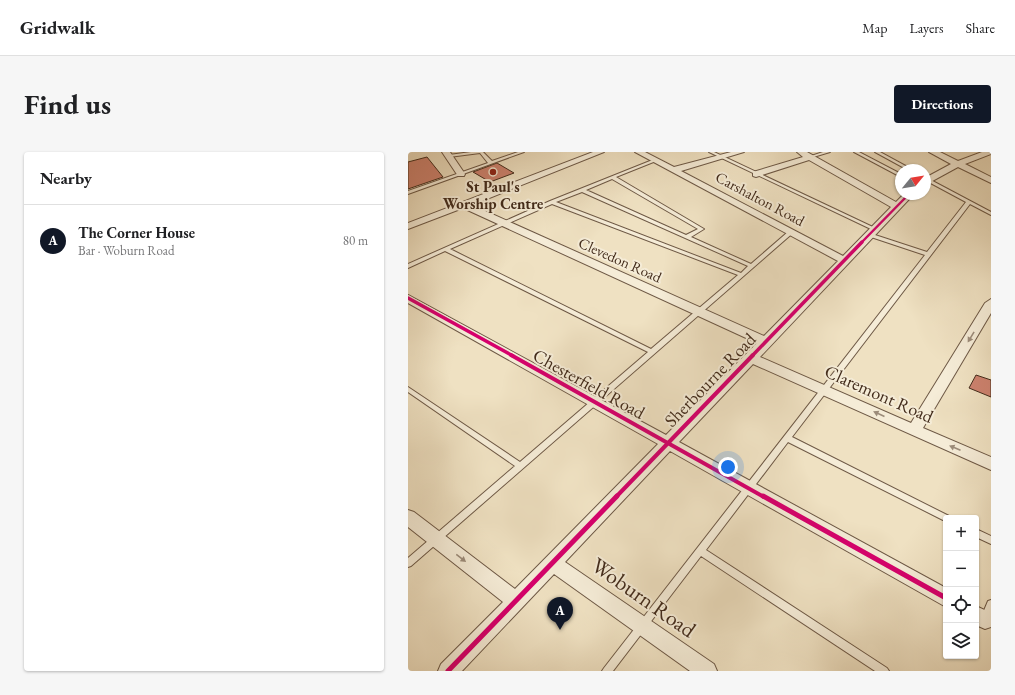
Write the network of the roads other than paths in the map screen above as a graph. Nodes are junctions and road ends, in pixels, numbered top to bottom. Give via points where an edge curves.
1 (522, 152) edge
2 (600, 152) edge
3 (639, 152) edge
4 (711, 152) edge
5 (740, 152) edge
6 (801, 152) edge
7 (828, 152) edge
8 (856, 152) edge
9 (877, 152) edge
10 (933, 152) edge
11 (990, 152) edge
12 (448, 154) edge
13 (722, 157) junction
14 (810, 157) junction
15 (655, 160) junction
16 (491, 163) junction
17 (900, 164) edge
18 (957, 164) junction
19 (674, 170) junction
20 (895, 173) edge
21 (461, 174) junction
22 (756, 174) junction
23 (612, 177) junction
24 (931, 177) edge
25 (991, 180) edge
26 (931, 182) edge
27 (582, 190) junction
28 (408, 193) edge
29 (903, 200) edge
30 (552, 202) junction
31 (970, 202) junction
32 (462, 204) junction
33 (897, 206) junction
34 (991, 214) edge
35 (504, 223) junction
36 (408, 226) edge
37 (791, 232) junction
38 (873, 232) junction
39 (686, 237) junction
40 (445, 249) junction
41 (928, 254) junction
42 (845, 261) junction
43 (408, 266) edge
44 (752, 266) junction
45 (742, 275) junction
46 (408, 298) edge
47 (991, 304) edge
48 (699, 312) junction
49 (766, 342) junction
50 (652, 352) junction
51 (751, 358) junction
52 (408, 389) edge
53 (824, 390) junction
54 (594, 402) junction
55 (914, 430) junction
56 (787, 438) junction
57 (668, 444) junction
58 (991, 464) edge
59 (520, 466) junction
60 (748, 488) junction
61 (943, 516) edge
62 (408, 517) edge
63 (979, 534) edge
64 (435, 538) junction
65 (991, 540) edge
66 (700, 551) junction
67 (408, 563) edge
68 (553, 563) junction
69 (943, 596) edge
70 (516, 601) junction
71 (643, 625) junction
72 (448, 671) edge
73 (607, 671) edge
74 (707, 671) edge
75 (884, 671) edge

1 - 16 lane
2 - 32 street
3 - 15 street, Carshalton Road
4 - 13 lane
5 - 13 street
6 - 14 street
7 - 14 lane
8 - 20 lane
9 - 17 lane
10 - 18 street
11 - 18 street
12 - 16 lane via 481,152
12 - 21 street
13 - 19 street
13 - 22 lane
14 - 22 street
14 - 33 street
15 - 19 street, Carshalton Road
15 - 23 lane
16 - 21 lane
18 - 24 street
18 - 25 street
19 - 37 street, Carshalton Road
21 - 28 lane
22 - 38 lane
23 - 27 lane
23 - 39 lane via 702,229
26 - 31 lane
27 - 30 lane
27 - 39 lane
29 - 33 street, Sherbourne Road
30 - 35 lane
30 - 45 lane
31 - 34 lane
31 - 41 lane
32 - 35 street, Clevedon Road
32 - 36 street
33 - 38 street, Sherbourne Road
35 - 40 lane
35 - 48 street, Clevedon Road
37 - 42 street, Carshalton Road
37 - 44 lane
38 - 41 lane
38 - 42 street, Sherbourne Road
39 - 44 lane
40 - 43 lane
40 - 50 lane
41 - 53 lane
42 - 49 street, Sherbourne Road
44 - 45 lane
45 - 48 lane
46 - 54 street, Chesterfield Road
47 -> 55 street
48 - 49 street, Clevedon Road
48 - 50 lane
49 - 51 street, Sherbourne Road
50 - 54 lane
51 - 53 street, Claremont Road
51 - 57 street, Sherbourne Road
52 - 59 lane
55 -> 53 street, Claremont Road
53 - 56 lane
54 - 57 street, Chesterfield Road
54 - 59 lane
58 -> 55 street, Claremont Road
56 - 60 lane
56 - 61 lane
57 - 60 street, Chesterfield Road
57 - 68 street, Sherbourne Road
59 - 64 lane
60 - 66 lane
60 - 69 street, Chesterfield Road
62 - 64 street
63 - 65 lane
64 - 67 lane
64 -> 70 street
66 - 71 lane
66 - 75 lane
68 - 70 street, Sherbourne Road
68 - 71 street, Woburn Road
70 - 72 street, Sherbourne Road
71 - 73 lane
71 - 74 street, Woburn Road

